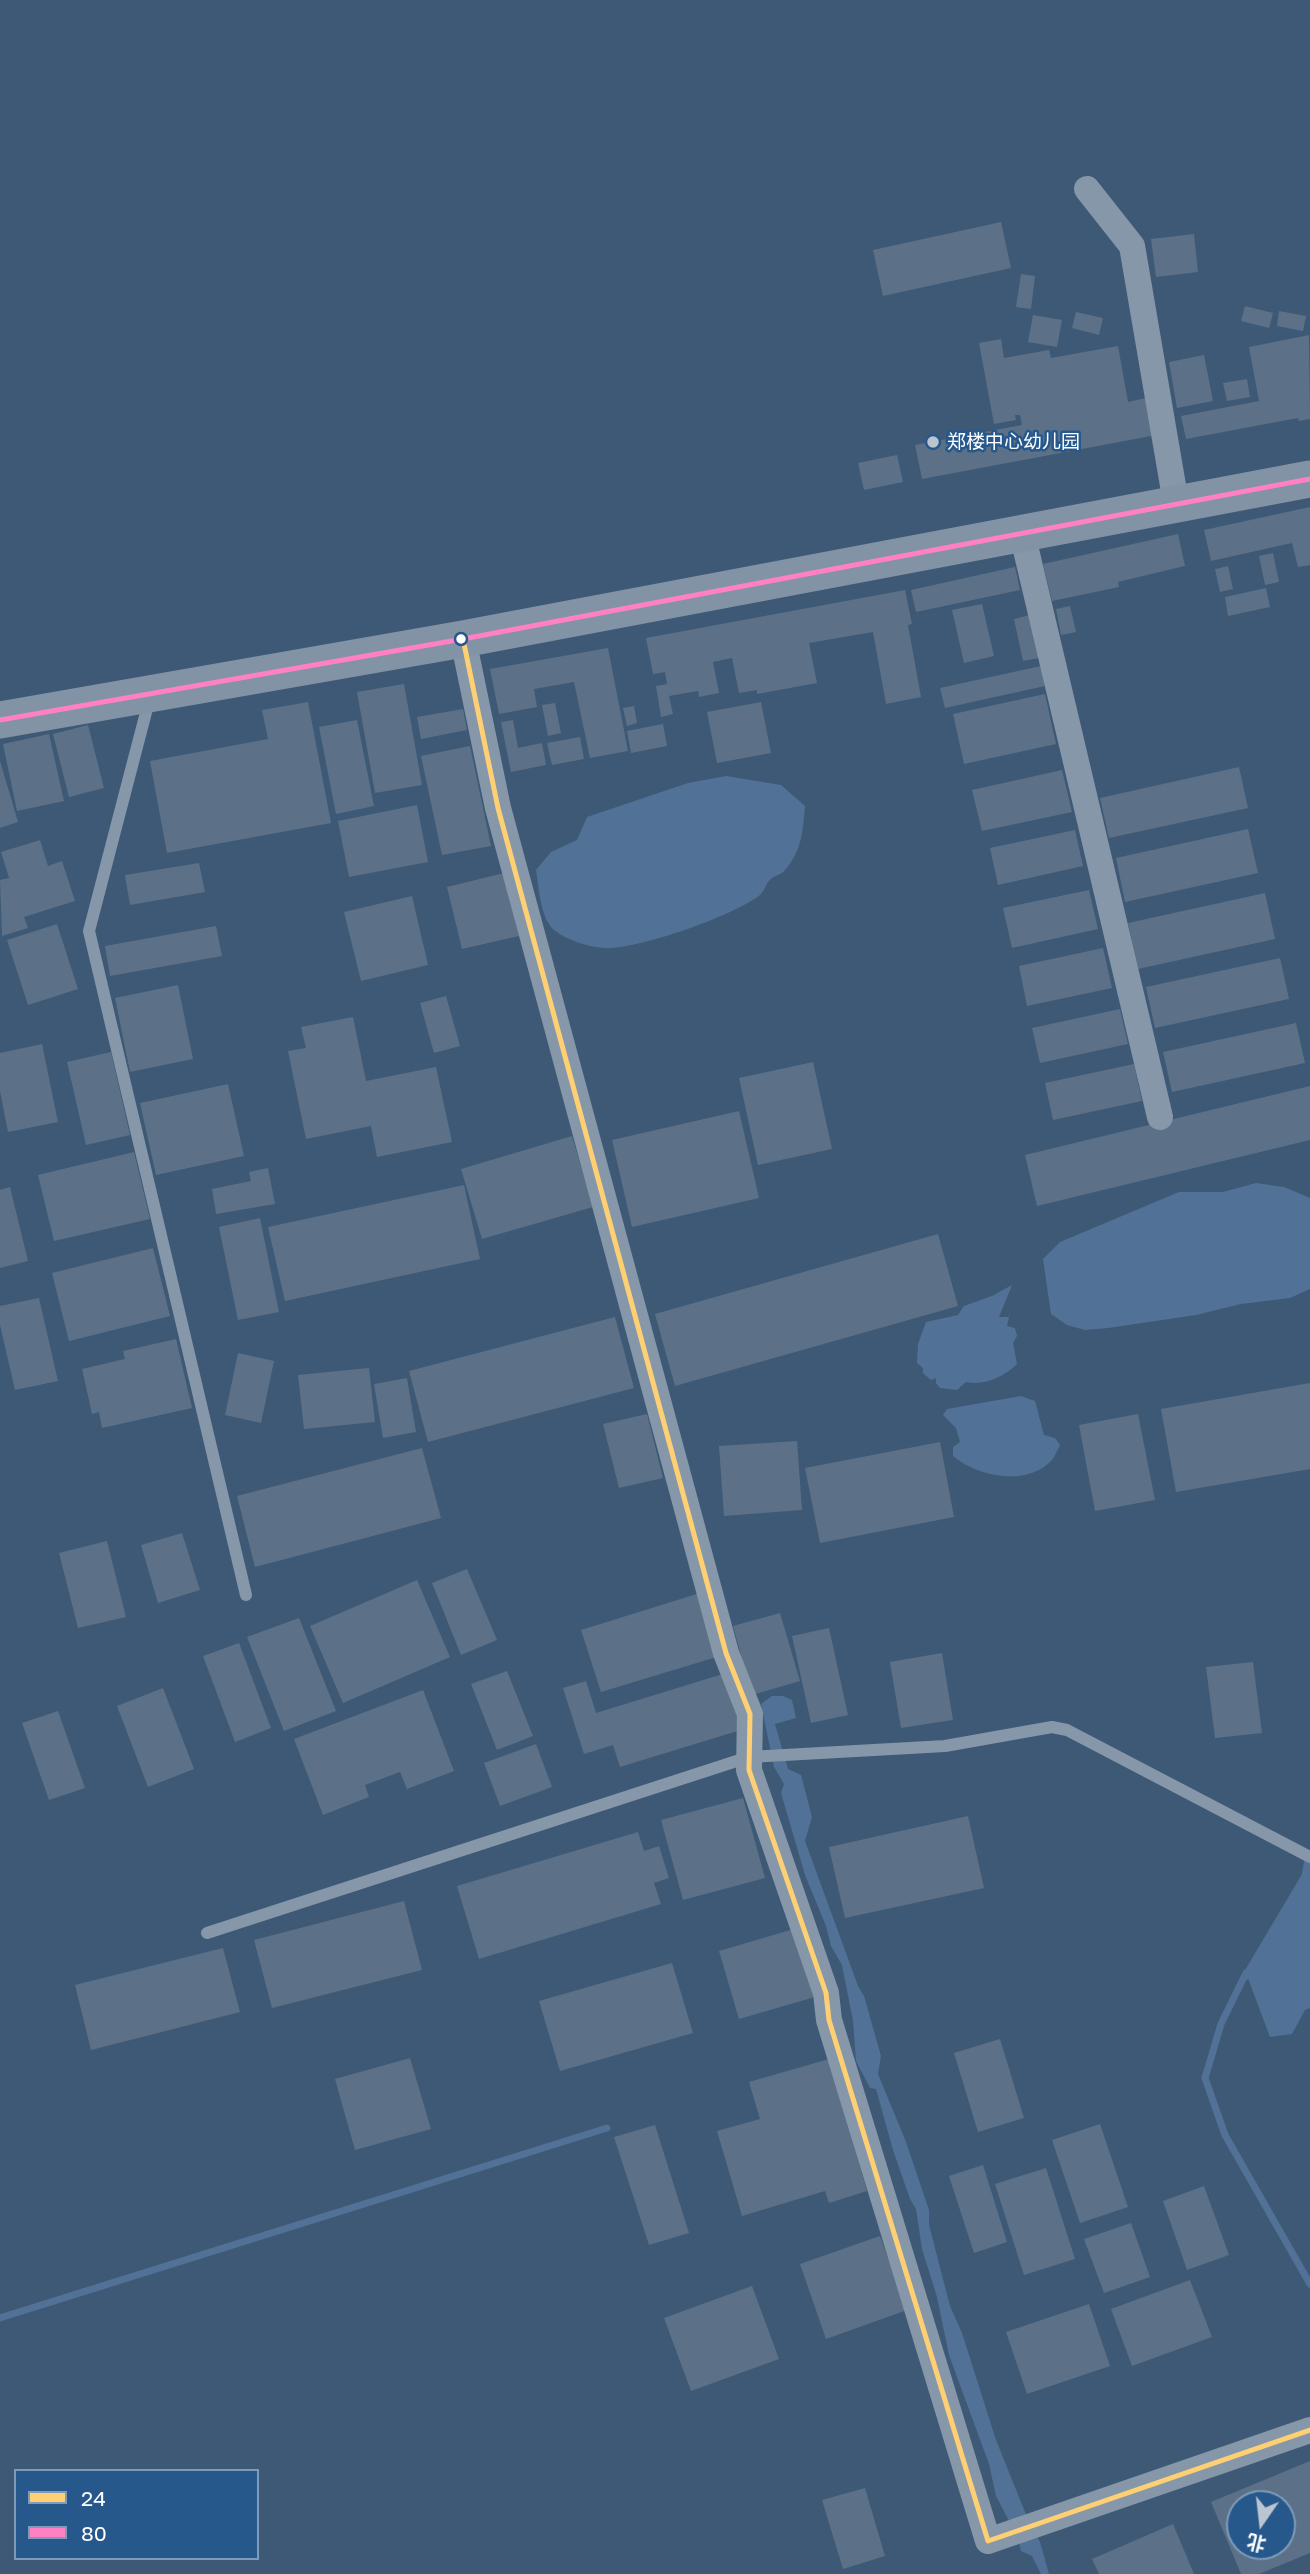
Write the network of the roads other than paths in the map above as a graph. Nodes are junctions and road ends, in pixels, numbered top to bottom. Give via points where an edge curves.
1 (1087, 189) dead end
2 (1310, 479) edge
3 (1175, 503) junction
4 (1022, 533) junction
5 (463, 639) junction
6 (151, 693) junction
7 (0, 720) edge
8 (1160, 1117) dead end
9 (246, 1595) dead end
10 (750, 1757) junction
11 (1305, 1855) edge
12 (207, 1933) dead end
13 (1310, 2430) edge

1 - 3 street via 1132,246
2 - 3 main road
3 - 4 main road
4 - 5 main road
4 - 8 street
5 - 6 main road
5 - 10 street via 506,835 726,1653 750,1714
6 - 7 main road
6 - 9 lane via 89,931
10 - 11 lane via 945,1746 1052,1727 1079,1736
10 - 12 lane
10 - 13 street via 749,1770 826,1993 829,2021 989,2541

